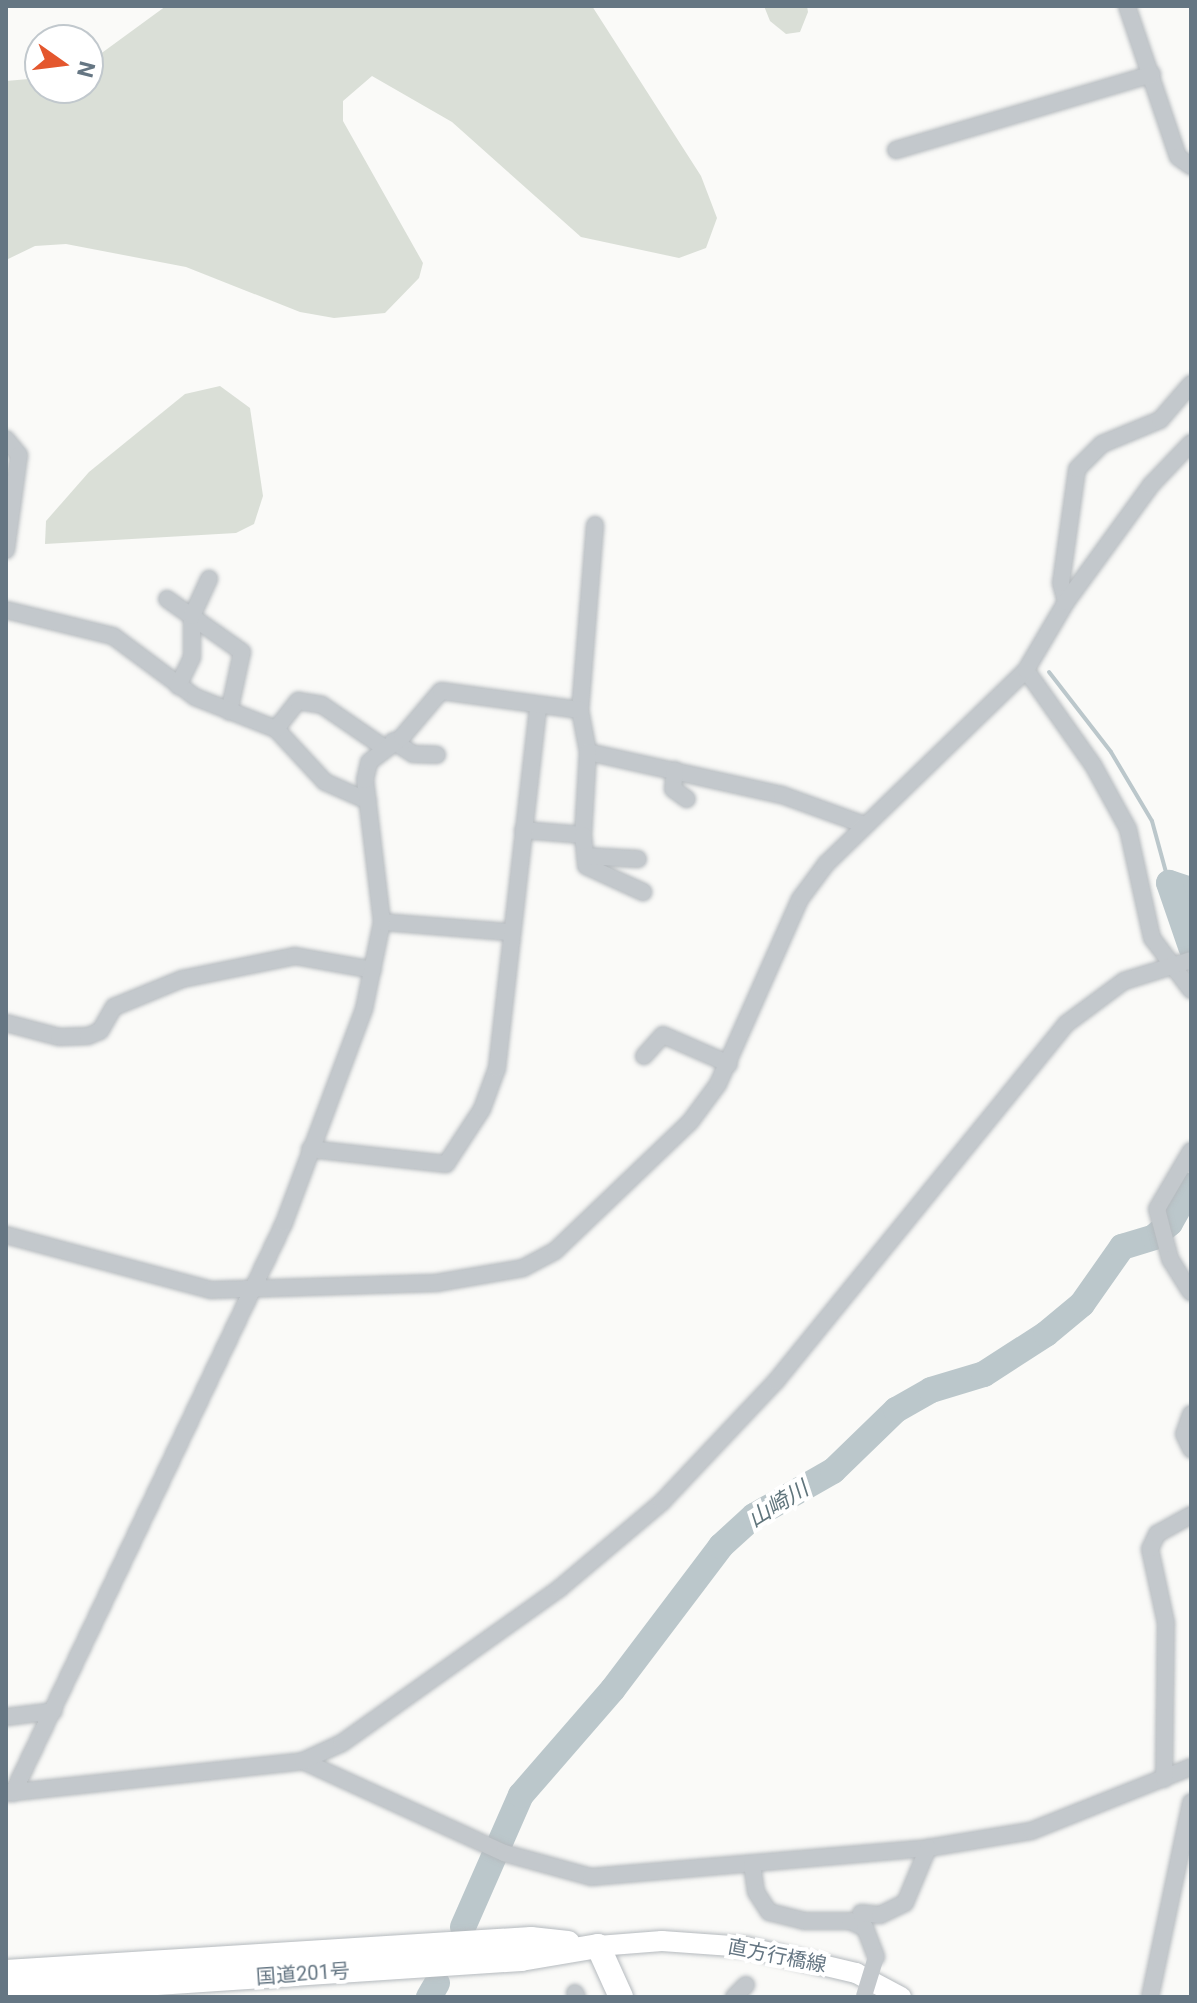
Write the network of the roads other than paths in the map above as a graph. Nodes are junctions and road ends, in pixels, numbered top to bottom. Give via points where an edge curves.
1 (1127, 6) edge
2 (1152, 74) junction
3 (896, 150) dead end
4 (1191, 166) edge
5 (1191, 384) edge
6 (6, 439) edge
7 (1191, 443) edge
8 (595, 525) dead end
9 (6, 550) edge
10 (209, 579) dead end
11 (167, 599) dead end
12 (1066, 602) junction
13 (6, 610) edge
14 (192, 616) junction
15 (1026, 670) junction
16 (178, 686) junction
17 (538, 707) junction
18 (580, 710) junction
19 (229, 712) junction
20 (276, 729) junction
21 (388, 744) junction
22 (588, 752) junction
23 (437, 755) dead end
24 (675, 770) junction
25 (687, 799) dead end
26 (368, 801) junction
27 (865, 825) junction
28 (523, 830) junction
29 (583, 835) junction
30 (585, 856) junction
31 (638, 859) dead end
32 (643, 892) dead end
33 (382, 922) junction
34 (510, 932) junction
35 (1177, 962) edge
36 (373, 970) junction
37 (1191, 990) edge
38 (6, 1023) edge
39 (644, 1056) dead end
40 (729, 1064) junction
41 (310, 1149) junction
42 (1191, 1151) edge
43 (6, 1235) edge
44 (253, 1290) junction
45 (1191, 1292) edge
46 (1191, 1414) edge
47 (1191, 1449) edge
48 (1191, 1515) edge
49 (54, 1711) junction
50 (6, 1717) edge
51 (303, 1761) junction
52 (1191, 1767) edge
53 (1164, 1779) junction
54 (10, 1793) edge
55 (1191, 1802) edge
56 (928, 1848) junction
57 (752, 1864) junction
58 (1191, 1878) edge
59 (1172, 1882) junction
60 (861, 1913) dead end
61 (598, 1946) junction
62 (6, 1972) edge
63 (6, 1993) edge
64 (864, 1996) edge
65 (621, 1997) edge
66 (901, 1997) edge
67 (1150, 1997) edge

1 - 2 street
2 - 3 street
2 - 4 street via 1178,157
5 - 12 street via 1160,420 1102,444 1077,469 1061,583
6 - 9 street via 19,455
7 - 12 street via 1151,485
8 - 18 street
10 - 14 street
11 - 14 street
12 - 15 street
13 - 16 street via 113,636
14 - 16 street via 192,657
14 - 19 street via 242,652
15 - 27 street
15 - 35 street via 1093,765 1128,829 1152,938
16 - 19 street
17 - 18 street
17 - 21 street via 474,691 441,691
17 - 28 street
18 - 22 street
19 - 20 street
20 - 21 street via 298,701 322,705
20 - 26 street via 325,782
21 - 23 street via 413,754
21 - 26 street via 369,762
22 - 24 street
22 - 29 street
24 - 25 street via 673,789
24 - 27 street via 828,809
26 - 33 street
27 - 40 street via 800,899
28 - 29 street
28 - 34 street
29 - 30 street
30 - 31 street
30 - 32 street via 586,866
33 - 34 street
33 - 36 street
34 - 41 street via 492,1089 446,1164
35 - 37 street
35 - 51 street via 1124,981 1066,1024 776,1381 662,1502 560,1588 342,1743
36 - 38 street via 295,956 182,979 114,1007 100,1031 88,1036 59,1037
36 - 41 street
39 - 40 street via 663,1035
40 - 44 street via 690,1122 624,1188 555,1251 523,1268 436,1283
41 - 44 street
42 - 45 street via 1158,1199 1176,1276
43 - 44 street via 183,1285
44 - 49 street
46 - 47 street via 1184,1434
48 - 53 street via 1157,1534 1150,1549 1166,1623
49 - 50 street
49 - 54 street
51 - 54 street
51 - 57 street via 504,1853 569,1873 622,1876
52 - 53 street
53 - 56 street via 1031,1831
55 - 59 street
56 - 57 street
56 - 60 street via 905,1903 880,1915
57 - 64 street, bridge via 756,1892 769,1912 804,1921 850,1921 865,1928 876,1957
58 - 59 street
59 - 67 street
61 - 62 highway, 国道201号 via 531,1939
61 - 63 highway, 国道201号 via 521,1959
61 - 65 highway
61 - 66 main road, 直方行橋線 via 662,1941 746,1947 856,1973

